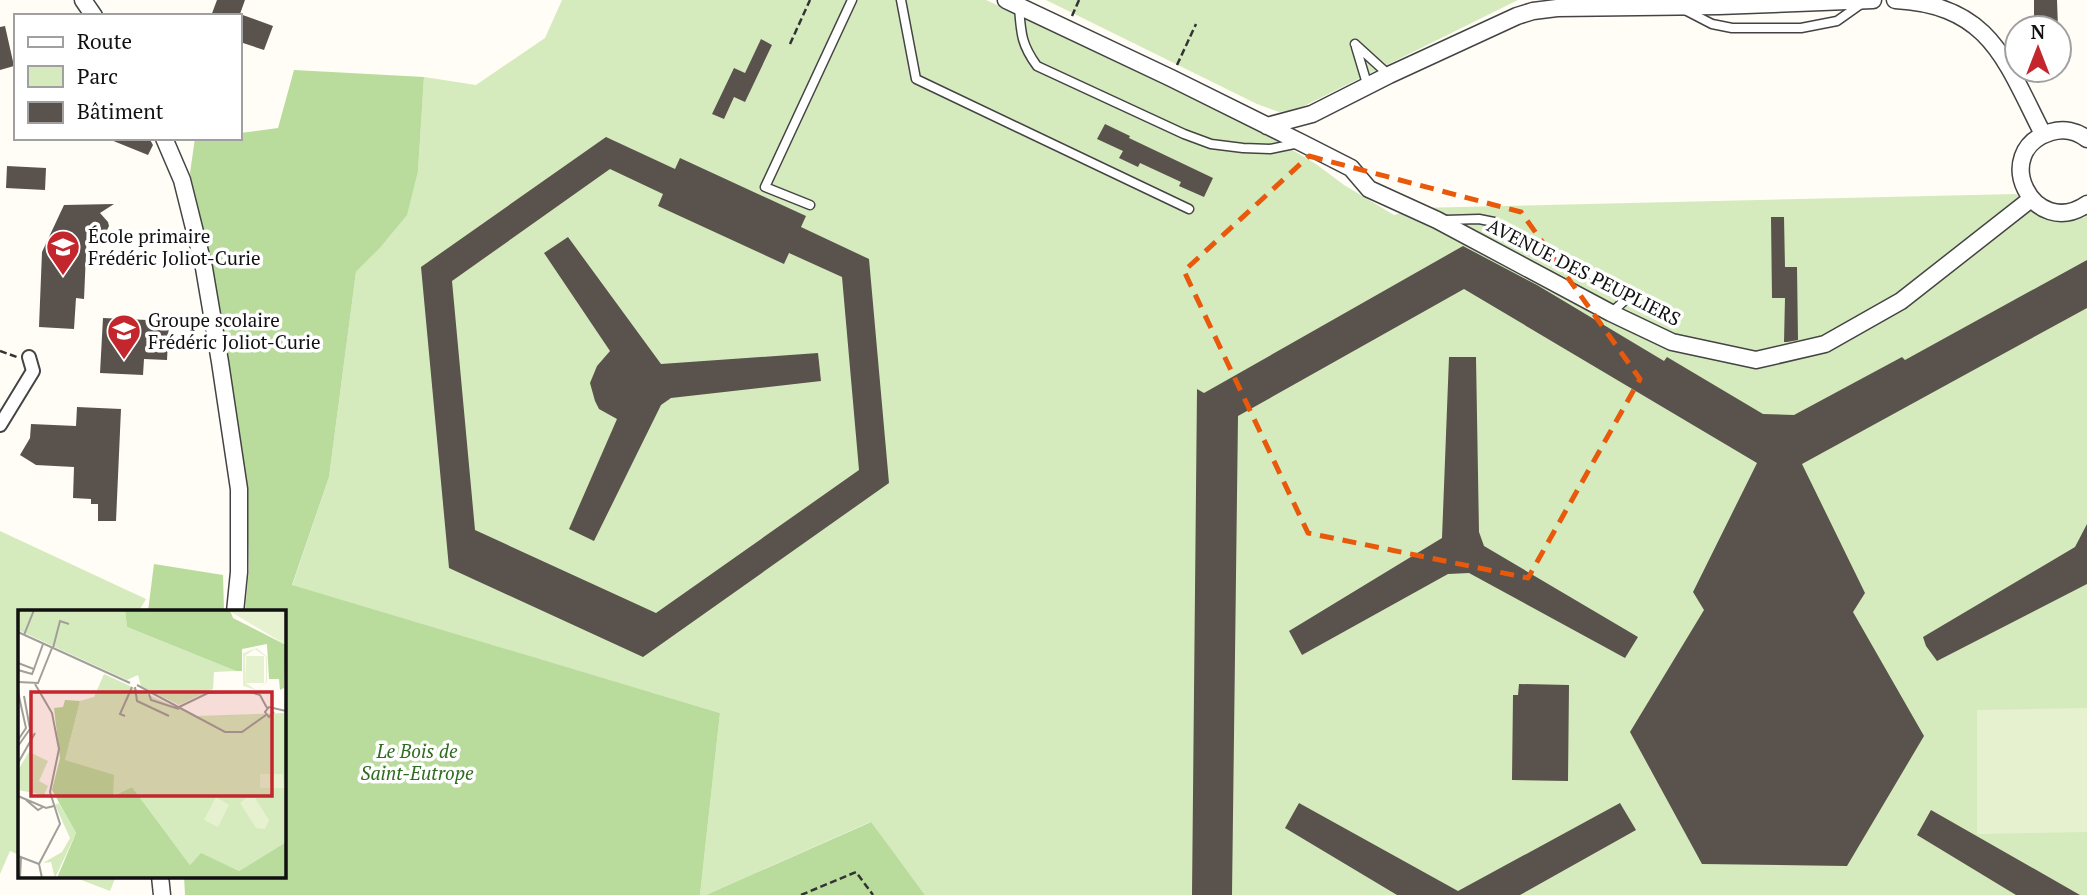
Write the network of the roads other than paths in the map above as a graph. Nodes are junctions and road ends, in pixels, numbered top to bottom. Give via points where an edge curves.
1 (852, 0) edge
2 (901, 0) edge
3 (1540, 0) edge
4 (1866, 0) edge
5 (1873, 0) edge
6 (1895, 0) edge
7 (1012, 3) edge
8 (1673, 3) edge
9 (1719, 3) edge
10 (1517, 16) junction
11 (1389, 75) junction
12 (1368, 87) junction
13 (1267, 126) junction
14 (2043, 134) junction
15 (2087, 139) edge
16 (165, 140) edge
17 (1302, 143) junction
18 (2031, 199) junction
19 (2087, 204) edge
20 (810, 205) dead end
21 (1189, 209) dead end
22 (1437, 220) junction
23 (1611, 313) junction
24 (29, 357) dead end
25 (0, 425) edge
26 (235, 610) edge

1 - 20 lane via 765,187
2 - 21 lane via 916,79
3 - 10 lane
4 - 5 street
4 - 8 lane via 1837,22 1801,28 1732,28 1712,24
4 - 9 street
6 - 14 street via 1937,6 1978,28 2010,66
7 - 13 street, AVENUE DES PEUPLIERS
7 - 17 lane via 1026,52 1037,66 1211,144 1270,149
8 - 9 street
8 - 10 street via 1557,8
10 - 11 street
11 - 12 street
11 - 12 lane via 1355,44
12 - 13 street via 1312,114
13 - 17 street, AVENUE DES PEUPLIERS
14 - 15 street via 2071,131
14 - 18 street via 2022,159 2021,180
16 - 26 street via 182,180 204,268 239,489
17 - 22 street, AVENUE DES PEUPLIERS via 1350,168 1369,189
18 - 19 street via 2056,213
18 - 23 street, AVENUE DES PEUPLIERS via 1901,300 1825,344 1756,360 1672,342
22 - 23 street, AVENUE DES PEUPLIERS
22 - 23 lane via 1494,222 1621,291 1623,302
24 - 25 street via 33,371

